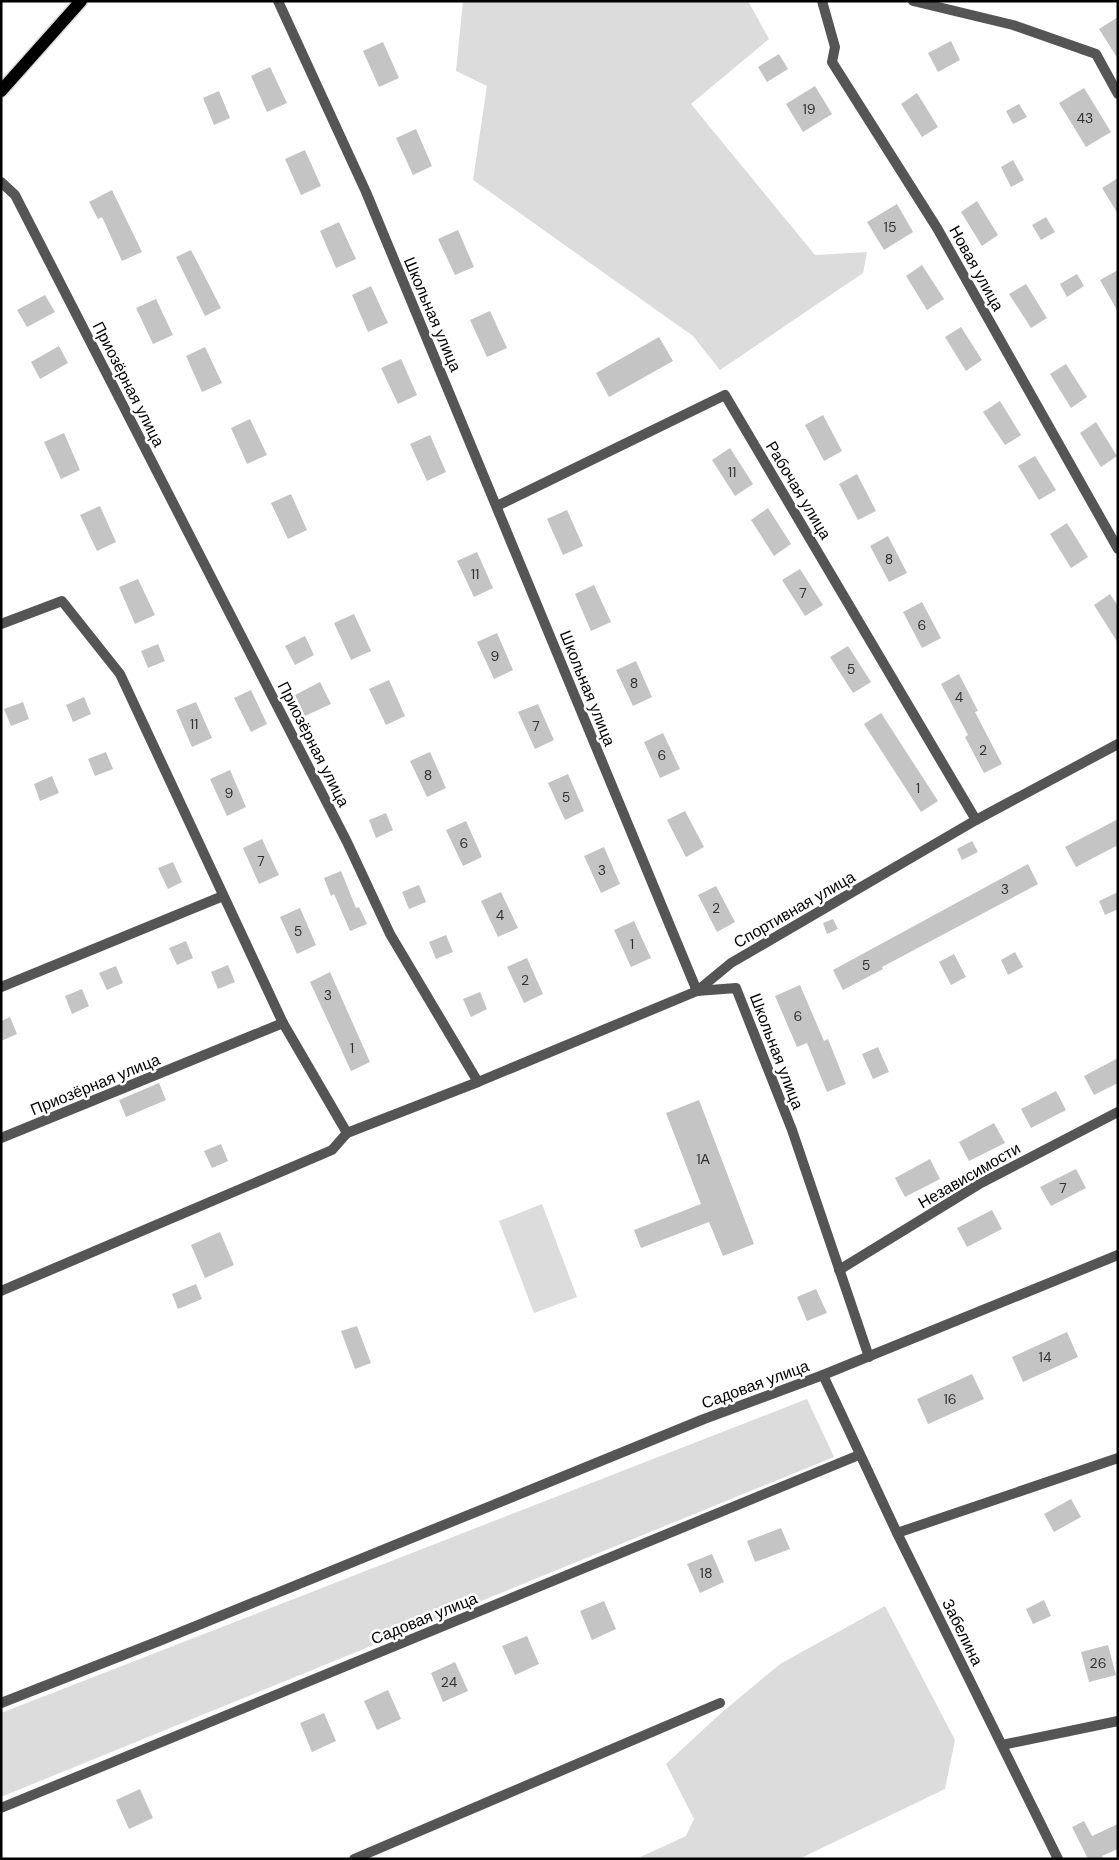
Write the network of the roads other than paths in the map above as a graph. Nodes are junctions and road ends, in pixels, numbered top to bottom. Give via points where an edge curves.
1 (81, 1) edge
2 (278, 1) edge
3 (822, 1) edge
4 (913, 1) edge
5 (1, 92) edge
6 (1118, 94) edge
7 (1, 182) edge
8 (497, 506) junction
9 (1118, 549) edge
10 (1, 624) edge
11 (1118, 744) edge
12 (976, 820) junction
13 (223, 896) junction
14 (1, 987) edge
15 (697, 991) junction
16 (283, 1023) junction
17 (478, 1082) junction
18 (1118, 1112) edge
19 (347, 1133) junction
20 (1, 1138) edge
21 (1118, 1256) edge
22 (839, 1270) junction
23 (1, 1291) edge
24 (869, 1357) junction
25 (823, 1375) junction
26 (859, 1455) junction
27 (1118, 1458) edge
28 (897, 1533) junction
29 (1, 1702) edge
30 (720, 1703) dead end
31 (1118, 1721) edge
32 (1002, 1745) junction
33 (1, 1808) edge
34 (354, 1859) edge
35 (1058, 1859) edge

1 - 5 main road
2 - 8 street, Школьная улица via 366,192
3 - 9 street, Новая улица via 835,48 832,62 937,228
4 - 6 street via 1013,25 1096,54
7 - 17 street, Приозёрная улица via 20,204 347,842 390,934
8 - 12 street, Рабочая улица via 726,394
8 - 15 street, Школьная улица
10 - 13 street via 62,601 120,674
11 - 12 street, Спортивная улица
12 - 15 street, Спортивная улица via 731,963
13 - 14 street
13 - 16 street
15 - 17 street, Спортивная улица
15 - 22 street, Школьная улица via 736,988 792,1130
16 - 19 street
16 - 20 street, Приозёрная улица
17 - 19 street
18 - 22 street, Независимости via 981,1183
19 - 23 street via 332,1150
21 - 24 street, Садовая улица
22 - 24 street, Школьная улица
24 - 25 street, Садовая улица
25 - 26 street, Садовая улица
25 - 29 street, Садовая улица via 704,1419
26 - 28 street, Садовая улица
26 - 33 street, Садовая улица
27 - 28 street
28 - 32 street, Забелина
30 - 34 street
31 - 32 street
32 - 35 street, Забелина

